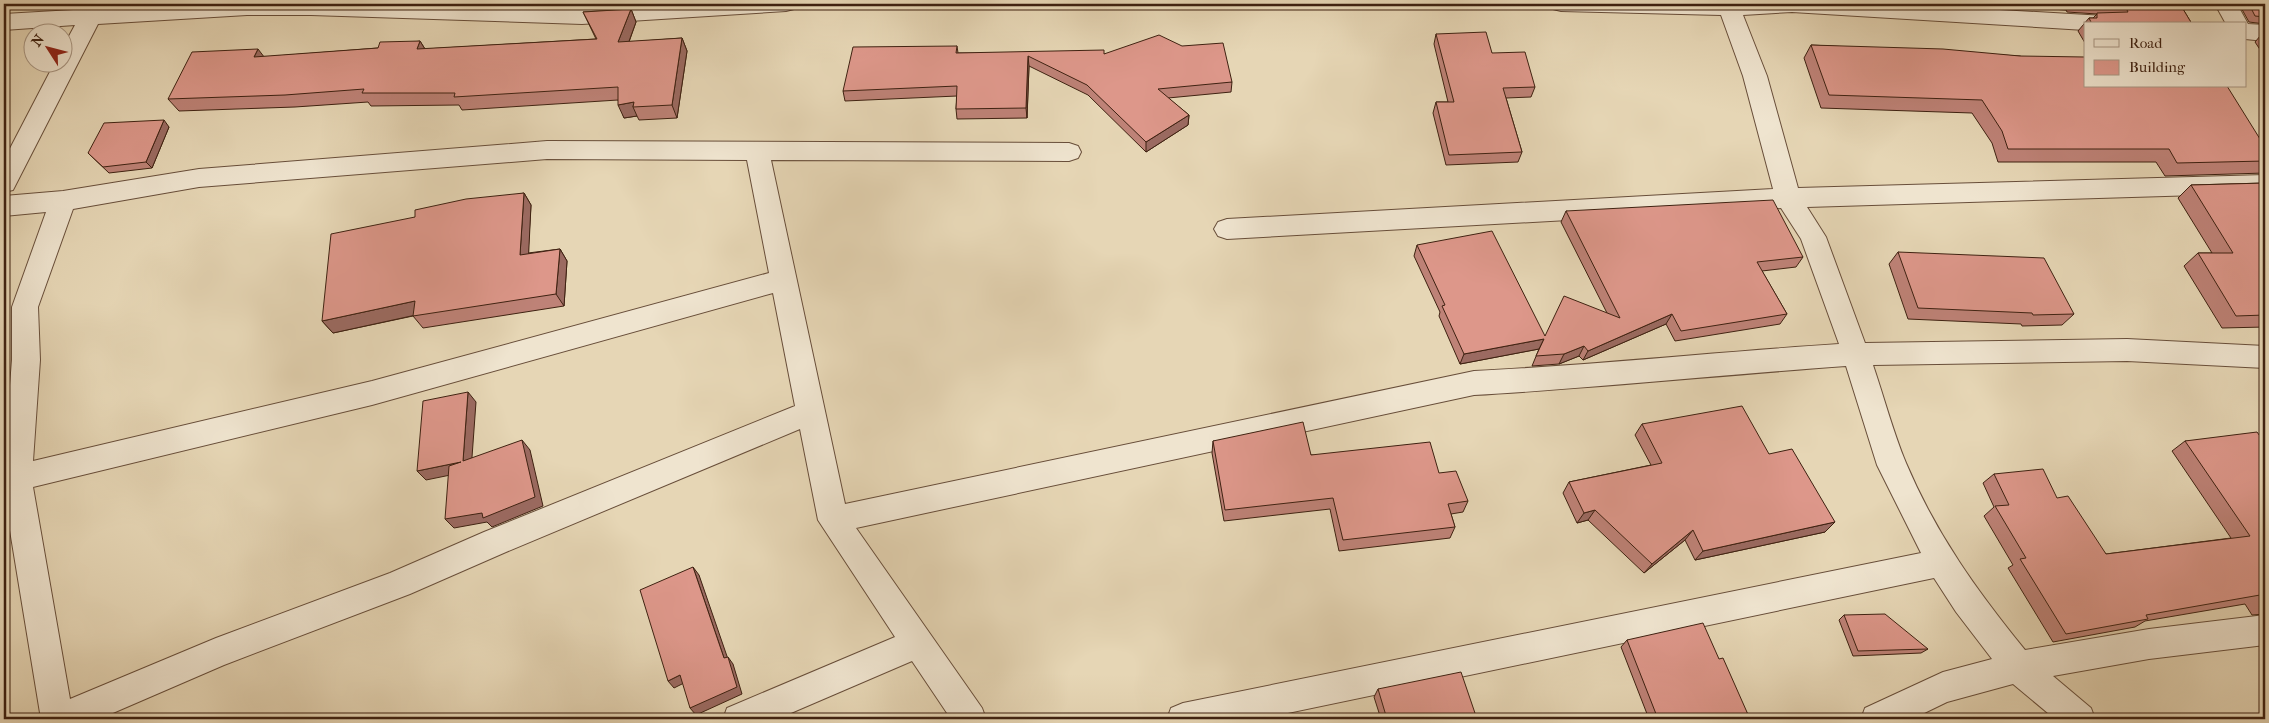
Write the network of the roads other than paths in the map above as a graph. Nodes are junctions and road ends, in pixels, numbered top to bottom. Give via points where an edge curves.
1 (786, 4) edge
2 (1561, 4) edge
3 (2226, 4) edge
4 (312, 5) edge
5 (1729, 6) edge
6 (91, 16) junction
7 (4, 22) edge
8 (2237, 22) edge
9 (2084, 23) edge
10 (2246, 31) edge
11 (2265, 33) edge
12 (757, 150) junction
13 (1069, 152) dead end
14 (4, 183) edge
15 (2265, 184) edge
16 (1788, 198) junction
17 (63, 201) junction
18 (4, 206) edge
19 (1227, 229) dead end
20 (783, 280) junction
21 (14, 310) edge
22 (1856, 354) junction
23 (2265, 357) edge
24 (811, 412) junction
25 (10, 479) edge
26 (833, 520) junction
27 (1941, 563) junction
28 (2265, 630) edge
29 (918, 643) junction
30 (2018, 667) junction
31 (57, 719) edge
32 (62, 719) edge
33 (739, 719) edge
34 (970, 719) edge
35 (1183, 719) edge
36 (1877, 719) edge
37 (2079, 719) edge

1 - 4 street via 582,16
2 - 5 street
3 - 8 street
4 - 6 street
5 - 9 street via 1792,5
5 - 16 street via 1755,76
6 - 7 street
6 - 14 street
10 - 11 street
12 - 13 street
12 - 17 street via 547,150 199,178
12 - 20 street
15 - 16 street
16 - 19 street
16 - 22 street via 1813,236
17 - 18 street
17 - 21 street
20 - 24 street
20 - 25 street via 372,393
21 - 25 street via 26,360
22 - 23 street via 2127,350
22 - 26 street via 1474,383
22 - 27 street via 1892,465
24 - 26 street
24 - 32 street via 400,584 216,653
25 - 31 street
26 - 29 street
27 - 30 street
27 - 35 street
28 - 30 street via 2149,644
29 - 33 street
29 - 34 street
30 - 36 street via 1943,688
30 - 37 street

